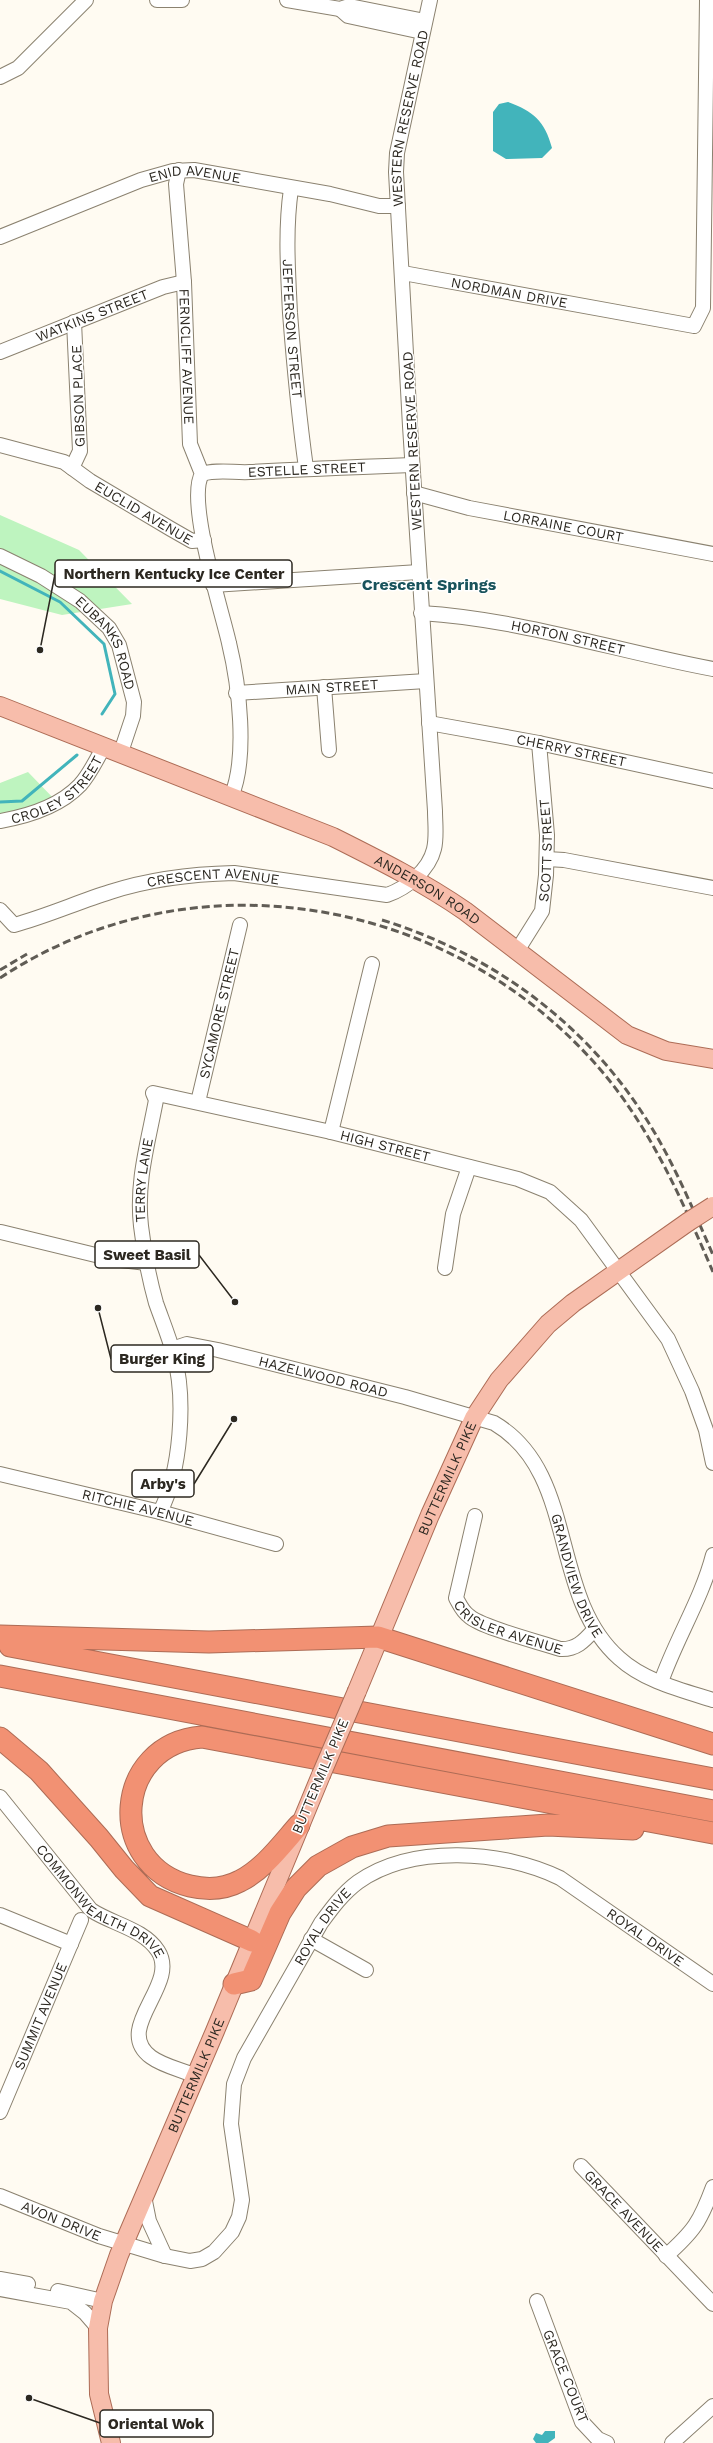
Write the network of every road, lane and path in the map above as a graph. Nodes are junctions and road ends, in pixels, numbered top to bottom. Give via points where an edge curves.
1 (86, 0) edge
2 (157, 0) edge
3 (182, 0) edge
4 (287, 0) edge
5 (430, 0) edge
6 (707, 0) edge
7 (385, 7) edge
8 (340, 9) junction
9 (424, 27) junction
10 (0, 77) edge
11 (179, 170) junction
12 (291, 188) junction
13 (398, 206) junction
14 (0, 237) edge
15 (403, 272) junction
16 (184, 282) junction
17 (74, 322) junction
18 (0, 352) edge
19 (0, 446) edge
20 (412, 465) junction
21 (72, 468) junction
22 (306, 468) junction
23 (202, 474) junction
24 (414, 493) junction
25 (204, 540) junction
26 (713, 554) edge
27 (0, 556) edge
28 (419, 572) junction
29 (213, 585) junction
30 (421, 613) junction
31 (713, 669) edge
32 (426, 681) junction
33 (324, 687) junction
34 (236, 693) junction
35 (0, 706) edge
36 (429, 723) junction
37 (539, 743) junction
38 (113, 749) junction
39 (329, 750) dead end
40 (713, 780) edge
41 (231, 797) junction
42 (0, 821) edge
43 (547, 858) junction
44 (414, 878) junction
45 (713, 888) edge
46 (0, 910) edge
47 (240, 925) dead end
48 (517, 951) junction
49 (372, 964) dead end
50 (713, 1059) edge
51 (198, 1102) junction
52 (150, 1130) joint
53 (331, 1132) junction
54 (469, 1167) junction
55 (713, 1206) edge
56 (2, 1232) dead end
57 (147, 1263) junction
58 (445, 1268) dead end
59 (618, 1271) junction
60 (172, 1349) junction
61 (474, 1418) junction
62 (713, 1463) edge
63 (0, 1474) edge
64 (160, 1512) junction
65 (475, 1516) dead end
66 (276, 1544) dead end
67 (713, 1555) edge
68 (594, 1630) junction
69 (0, 1636) edge
70 (378, 1637) junction
71 (0, 1644) edge
72 (0, 1676) edge
73 (661, 1682) junction
74 (713, 1700) edge
75 (0, 1738) edge
76 (713, 1744) edge
77 (713, 1779) edge
78 (0, 1797) edge
79 (713, 1811) edge
80 (299, 1825) junction
81 (713, 1833) edge
82 (713, 1843) edge
83 (0, 1915) edge
84 (81, 1920) dead end
85 (311, 1940) junction
86 (252, 1941) junction
87 (71, 1944) junction
88 (366, 1970) dead end
89 (234, 1984) junction
90 (713, 1984) edge
91 (196, 2076) junction
92 (5, 2085) edge
93 (0, 2112) edge
94 (581, 2166) dead end
95 (713, 2187) edge
96 (0, 2196) edge
97 (144, 2196) junction
98 (124, 2244) junction
99 (165, 2256) junction
100 (666, 2256) junction
101 (0, 2279) edge
102 (0, 2289) edge
103 (103, 2301) junction
104 (537, 2301) dead end
105 (713, 2304) edge
106 (98, 2328) junction
107 (713, 2406) edge
108 (111, 2443) edge
109 (607, 2443) edge
110 (672, 2443) edge

1 - 10 street via 18,68
2 - 3 street
4 - 8 street
5 - 9 street, WESTERN RESERVE ROAD
6 - 15 street, NORDMAN DRIVE via 702,313 694,326
7 - 8 street via 349,6
7 - 9 street
8 - 9 street via 348,16
9 - 13 street, WESTERN RESERVE ROAD via 398,153
11 - 12 street, ENID AVENUE via 194,170
11 - 14 street, ENID AVENUE via 141,180
11 - 16 street, FERNCLIFF AVENUE via 176,184
12 - 13 street, ENID AVENUE via 379,206
12 - 22 street, JEFFERSON STREET via 288,223 289,293
13 - 15 street, WESTERN RESERVE ROAD
15 - 20 street, WESTERN RESERVE ROAD
16 - 17 street, WATKINS STREET via 163,287
16 - 23 street, FERNCLIFF AVENUE via 190,444
17 - 18 street, WATKINS STREET
17 - 21 street, GIBSON PLACE via 80,451
19 - 21 street, EUCLID AVENUE via 64,462
20 - 22 street, ESTELLE STREET
20 - 24 street, WESTERN RESERVE ROAD
21 - 25 street, EUCLID AVENUE via 192,541
22 - 23 street, ESTELLE STREET
23 - 25 street via 198,480 198,498
24 - 26 street, LORRAINE COURT via 469,508
24 - 28 street, WESTERN RESERVE ROAD
25 - 29 street, EUCLID AVENUE
27 - 38 street, EUBANKS ROAD via 35,573 80,601 108,628 119,645 134,702 130,729
28 - 29 street
28 - 30 street, WESTERN RESERVE ROAD
29 - 34 street, EUCLID AVENUE via 229,644
30 - 31 street, HORTON STREET via 443,614 530,630
30 - 32 street, WESTERN RESERVE ROAD
32 - 33 street, MAIN STREET
32 - 36 street, WESTERN RESERVE ROAD
33 - 34 street, MAIN STREET
33 - 39 street
34 - 41 street, EUCLID AVENUE via 240,760 236,785
35 - 38 main road, ANDERSON ROAD
36 - 37 street, CHERRY STREET
36 - 44 street, WESTERN RESERVE ROAD via 435,842 424,870
37 - 40 street, CHERRY STREET
37 - 43 street, SCOTT STREET
38 - 41 main road, ANDERSON ROAD
38 - 42 street, CROLEY STREET via 72,792 34,814
41 - 44 main road, ANDERSON ROAD via 333,838
43 - 45 street
43 - 48 street, SCOTT STREET via 542,911
44 - 46 street, CRESCENT AVENUE via 398,892 382,896 331,886 234,873 195,874 156,880 110,892 14,925
44 - 48 main road, ANDERSON ROAD via 465,911
47 - 51 street, SYCAMORE STREET
48 - 50 main road, ANDERSON ROAD via 627,1035 666,1051
49 - 53 street
51 - 52 street, HIGH STREET via 153,1093 156,1100
51 - 53 street, HIGH STREET via 232,1112
52 - 57 street, TERRY LANE via 142,1162 139,1191
53 - 54 street, HIGH STREET
54 - 58 street via 453,1214
54 - 59 street, HIGH STREET via 518,1179 550,1192 571,1209
55 - 59 main road, BUTTERMILK PIKE, bridge
56 - 57 street via 112,1259
57 - 60 street, TERRY LANE
59 - 61 main road, BUTTERMILK PIKE via 548,1324 508,1369
59 - 62 street, HIGH STREET via 654,1316 677,1353 706,1430
60 - 61 street, HAZELWOOD ROAD via 187,1344 218,1350 405,1397
60 - 64 street, TERRY LANE via 180,1407 179,1437 167,1500
61 - 68 street, GRANDVIEW DRIVE via 503,1428 529,1453 536,1464 546,1484 580,1602
61 - 70 main road, BUTTERMILK PIKE via 426,1522
63 - 64 street, RITCHIE AVENUE
64 - 66 street, RITCHIE AVENUE
65 - 68 street, CRISLER AVENUE via 456,1598 461,1609 480,1623 560,1649 570,1650
67 - 73 street via 703,1585
68 - 73 street, GRANDVIEW DRIVE via 620,1659
69 - 70 highway via 209,1642
70 - 76 highway
70 - 80 main road, BUTTERMILK PIKE, bridge
71 - 77 highway
72 - 79 highway
73 - 74 street, GRANDVIEW DRIVE
75 - 86 highway via 39,1771 150,1896
78 - 91 street, COMMONWEALTH DRIVE via 87,1907 102,1918 145,1937 158,1952 162,1967 158,1984 139,2026 138,2040 144,2051 152,2058
80 - 81 highway via 253,1873 230,1886 200,1889 176,1883 163,1875 140,1850 131,1828 133,1790 148,1762 160,1752 178,1742 202,1737
80 - 86 main road, BUTTERMILK PIKE
82 - 89 highway via 611,1827 548,1825 388,1836 369,1840 339,1853 318,1866 296,1888 280,1913 251,1980
83 - 87 street
84 - 87 street, SUMMIT AVENUE
85 - 88 street
85 - 90 street, ROYAL DRIVE via 321,1922 346,1892 379,1870 408,1860 434,1857 494,1858 526,1864 560,1878
85 - 99 street, ROYAL DRIVE via 244,2058 234,2084 231,2124 242,2200 235,2227 223,2244 202,2258 190,2261
86 - 89 main road, BUTTERMILK PIKE
87 - 92 street, SUMMIT AVENUE
89 - 91 main road, BUTTERMILK PIKE
91 - 97 main road, BUTTERMILK PIKE
92 - 93 street, SUMMIT AVENUE
94 - 100 street, GRACE AVENUE
95 - 100 street, GRACE AVENUE via 702,2217 688,2237
96 - 98 street, AVON DRIVE
97 - 98 main road, BUTTERMILK PIKE
97 - 99 street via 149,2221
98 - 99 street, ROYAL DRIVE
98 - 103 main road, BUTTERMILK PIKE
100 - 105 street, GRACE AVENUE
101 - 103 street
102 - 106 street via 70,2302 85,2313
103 - 106 main road, BUTTERMILK PIKE
104 - 109 street, GRACE COURT via 582,2422 598,2439
106 - 108 main road, BUTTERMILK PIKE via 99,2394
107 - 110 street

